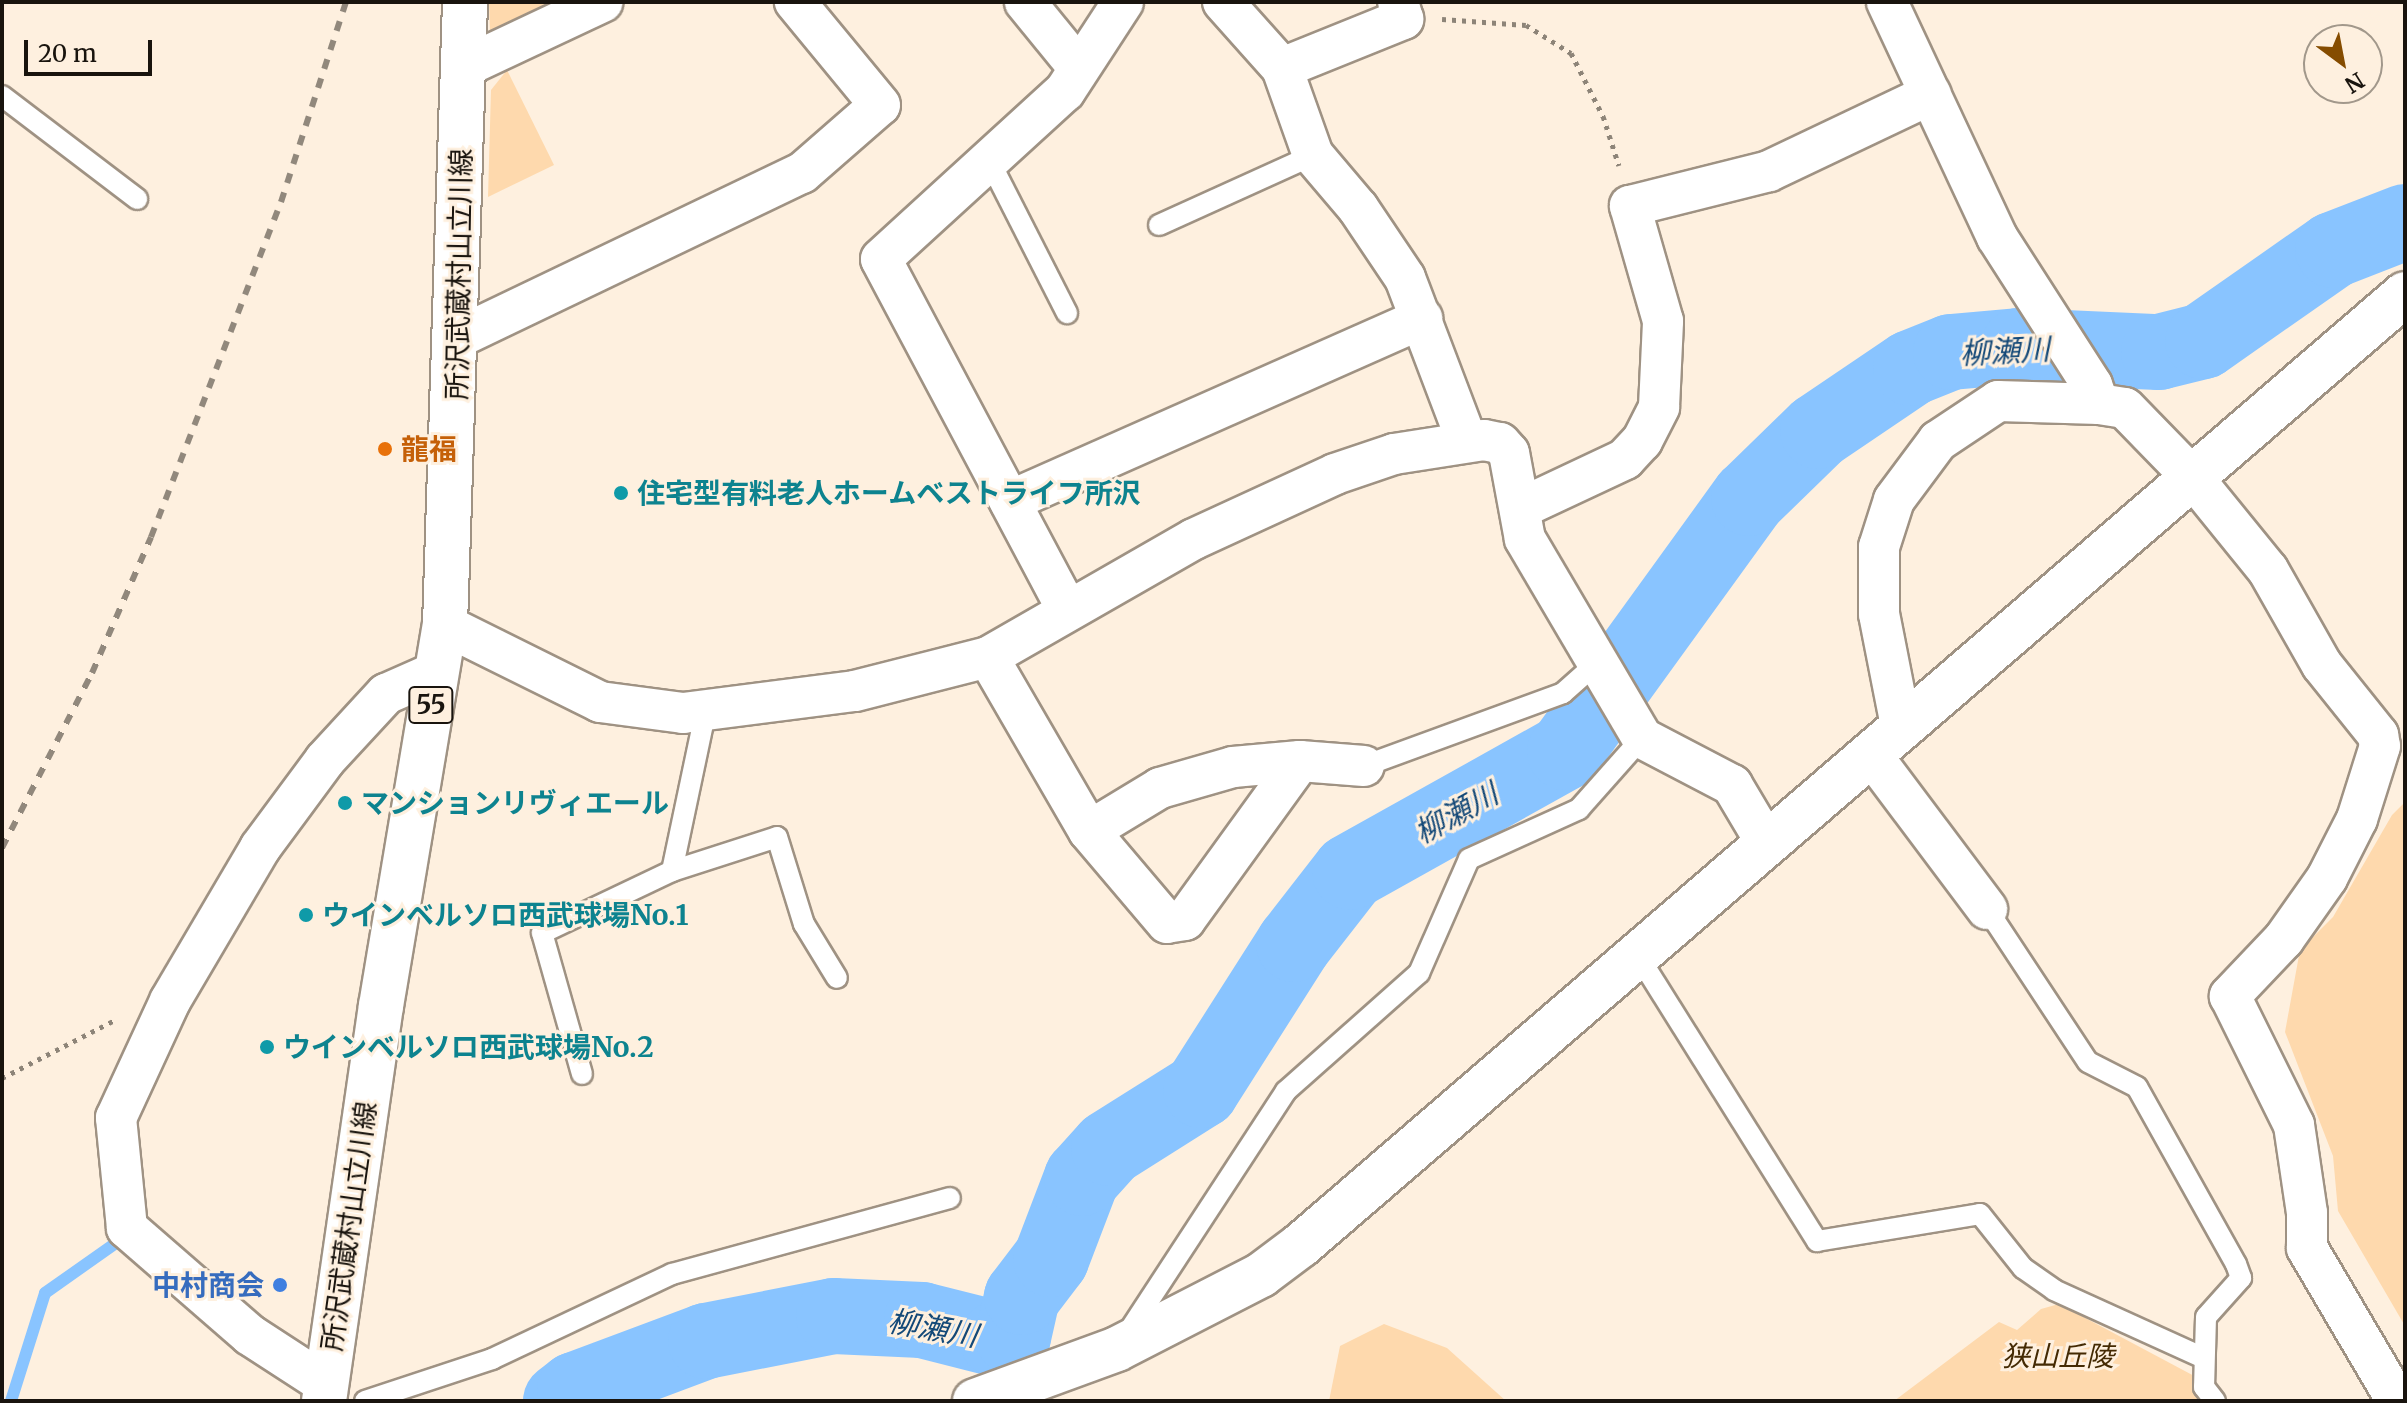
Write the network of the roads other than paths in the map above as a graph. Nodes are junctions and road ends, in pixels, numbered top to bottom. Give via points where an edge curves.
1 (465, 2) edge
2 (602, 2) edge
3 (795, 2) edge
4 (1025, 2) edge
5 (1123, 2) edge
6 (1223, 2) edge
7 (1887, 2) edge
8 (1401, 10) edge
9 (464, 67) junction
10 (1078, 67) junction
11 (1282, 68) junction
12 (1931, 94) junction
13 (2, 96) edge
14 (1313, 155) junction
15 (989, 160) junction
16 (137, 199) dead end
17 (1159, 225) dead end
18 (2405, 294) edge
19 (1067, 313) dead end
20 (1422, 318) junction
21 (457, 338) junction
22 (2096, 395) junction
23 (1467, 441) junction
24 (2194, 479) junction
25 (1010, 501) junction
26 (1521, 508) junction
27 (1067, 609) junction
28 (445, 625) junction
29 (988, 657) junction
30 (1602, 669) junction
31 (436, 672) junction
32 (706, 709) junction
33 (1638, 732) junction
34 (1885, 739) junction
35 (2393, 747) edge
36 (1300, 761) junction
37 (1364, 766) joint
38 (1089, 831) junction
39 (1767, 844) junction
40 (672, 871) junction
41 (1987, 909) joint
42 (1637, 954) junction
43 (837, 978) dead end
44 (582, 1074) dead end
45 (950, 1198) dead end
46 (1117, 1349) junction
47 (2202, 1357) junction
48 (339, 1396) edge
49 (975, 1401) edge
50 (2215, 1401) edge
51 (2397, 1401) edge

1 - 9 street, 所沢武蔵村山立川線 / 55
2 - 9 street
3 - 21 street via 880,105 802,173
4 - 10 street
5 - 10 street
6 - 11 street
7 - 12 street
8 - 11 street
9 - 21 street, 所沢武蔵村山立川線 / 55
10 - 15 street via 1065,91
11 - 14 street
12 - 22 street via 1997,237
12 - 26 street via 1769,171 1630,206 1663,321 1659,407 1642,441 1625,459
13 - 16 lane
14 - 17 lane
14 - 20 street via 1358,208 1405,278
15 - 19 lane
15 - 25 street via 881,259
18 - 24 street
20 - 23 street
20 - 25 street
21 - 28 street, 所沢武蔵村山立川線 / 55
22 - 24 street via 2125,408
22 - 34 street via 1998,401 1938,441 1894,500 1879,547
23 - 26 street via 1500,443 1509,453
23 - 27 street via 1394,454 1335,474 1194,539
24 - 34 street
24 - 35 street via 2268,570 2322,665
25 - 27 street
26 - 30 street via 1525,539
27 - 29 street
28 - 31 street, 所沢武蔵村山立川線 / 55
28 - 32 street via 600,702 683,713
29 - 32 street via 855,691
29 - 38 street
30 - 33 street
30 - 37 lane via 1563,693
31 - 48 street, 所沢武蔵村山立川線 / 55
31 - 48 street via 386,694 325,760 260,848 170,1001 116,1118 127,1228 250,1335
32 - 40 lane
33 - 39 street via 1732,785
33 - 46 lane via 1579,809 1469,859 1419,973 1286,1091
34 - 39 street
34 - 41 street
35 - 51 street via 2327,878 2284,939 2230,996 2294,1125 2307,1248
36 - 37 street
36 - 38 street via 1233,767 1160,788
36 - 38 street via 1185,920 1167,923
39 - 42 street
40 - 43 lane via 777,837 804,924
40 - 44 lane via 542,933
41 - 47 lane via 2088,1062 2137,1087 2236,1264 2241,1278 2206,1317
42 - 46 street via 1261,1275
42 - 47 lane via 1817,1241 1980,1214 2023,1268 2054,1290
45 - 48 lane via 672,1274 492,1359
46 - 49 street
47 - 50 lane via 2204,1387

